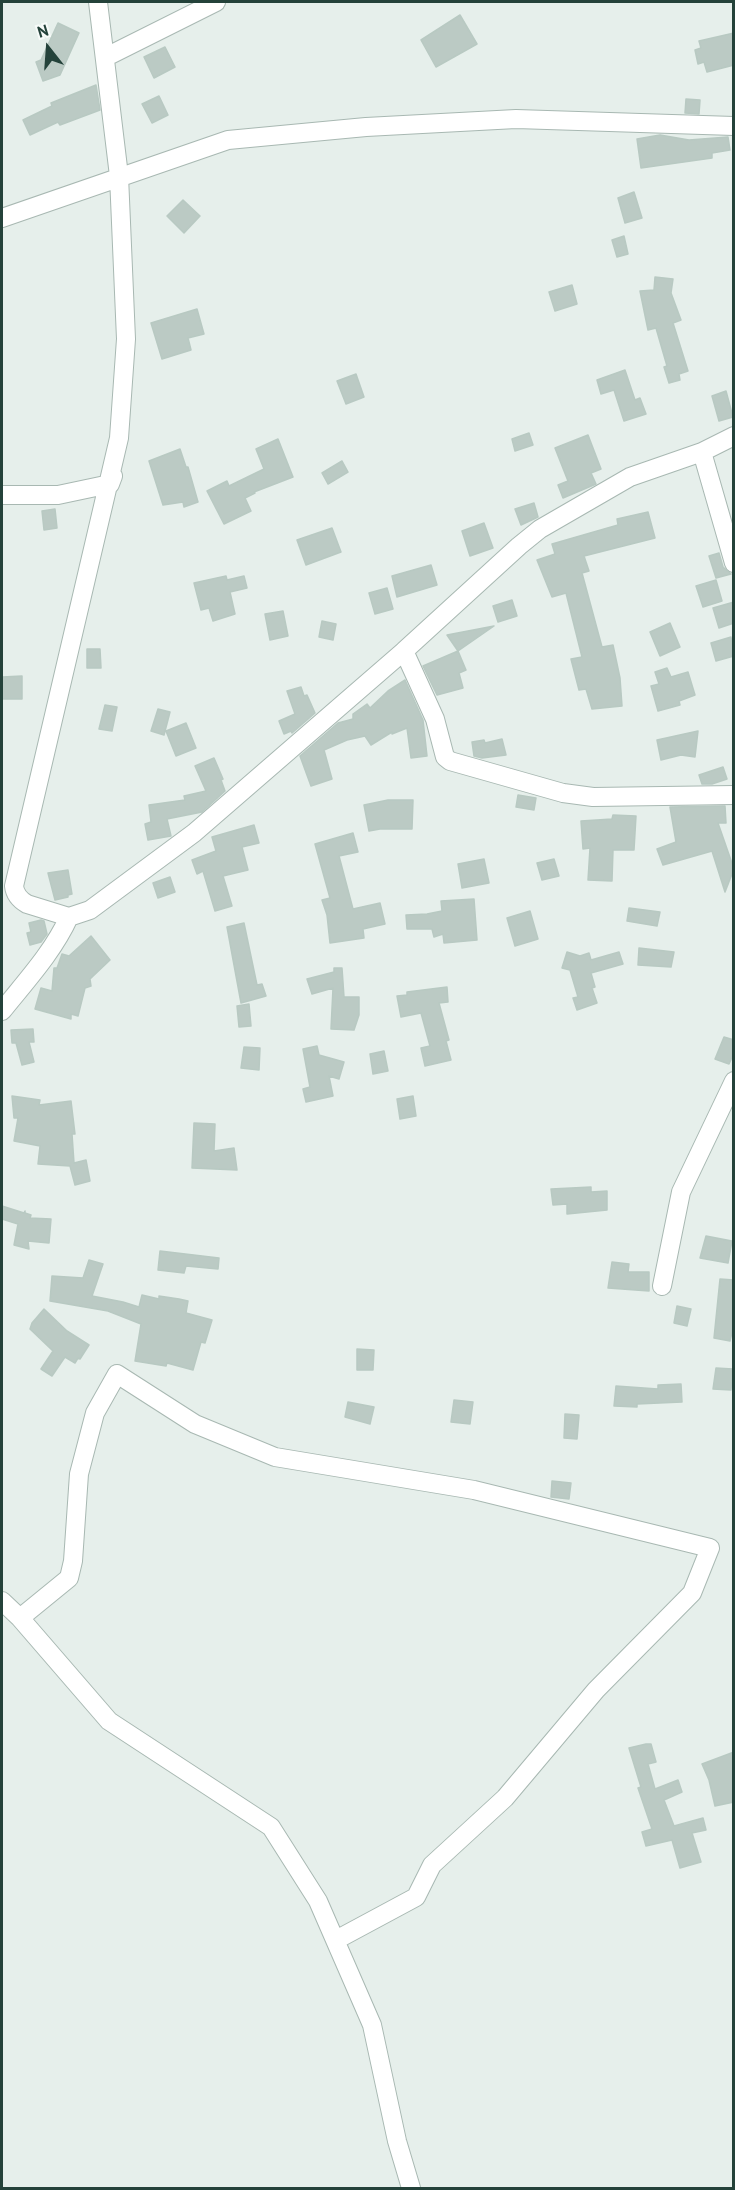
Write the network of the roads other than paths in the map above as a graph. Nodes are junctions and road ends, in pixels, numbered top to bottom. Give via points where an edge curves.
1 (98, 2) edge
2 (216, 2) edge
3 (106, 57) junction
4 (734, 126) edge
5 (119, 176) junction
6 (2, 218) edge
7 (734, 436) edge
8 (124, 451) dead end
9 (702, 452) junction
10 (2, 495) edge
11 (734, 563) edge
12 (404, 651) junction
13 (734, 795) edge
14 (69, 917) junction
15 (2, 1011) edge
16 (734, 1081) edge
17 (663, 1286) dead end
18 (2, 1600) edge
19 (20, 1618) junction
20 (336, 1940) junction
21 (411, 2188) edge

1 - 3 street
2 - 3 street
3 - 5 street
4 - 5 street via 516,119 366,127 228,140
5 - 6 street
5 - 14 street via 126,339 119,438 14,886 18,897 27,904
7 - 9 street
8 - 10 street via 110,484 58,495
9 - 11 street
9 - 12 street via 630,477 540,529
12 - 13 street via 450,761 563,793 593,797
12 - 14 street via 194,833 90,910
14 - 15 street via 61,935
16 - 17 street via 681,1192
18 - 19 street
19 - 20 street via 109,1721 271,1827 318,1901
19 - 20 street via 69,1578 79,1474 95,1413 117,1374 195,1424 275,1457 474,1490 710,1548 692,1593 596,1690 505,1798 432,1865 416,1897
20 - 21 street via 372,2025

